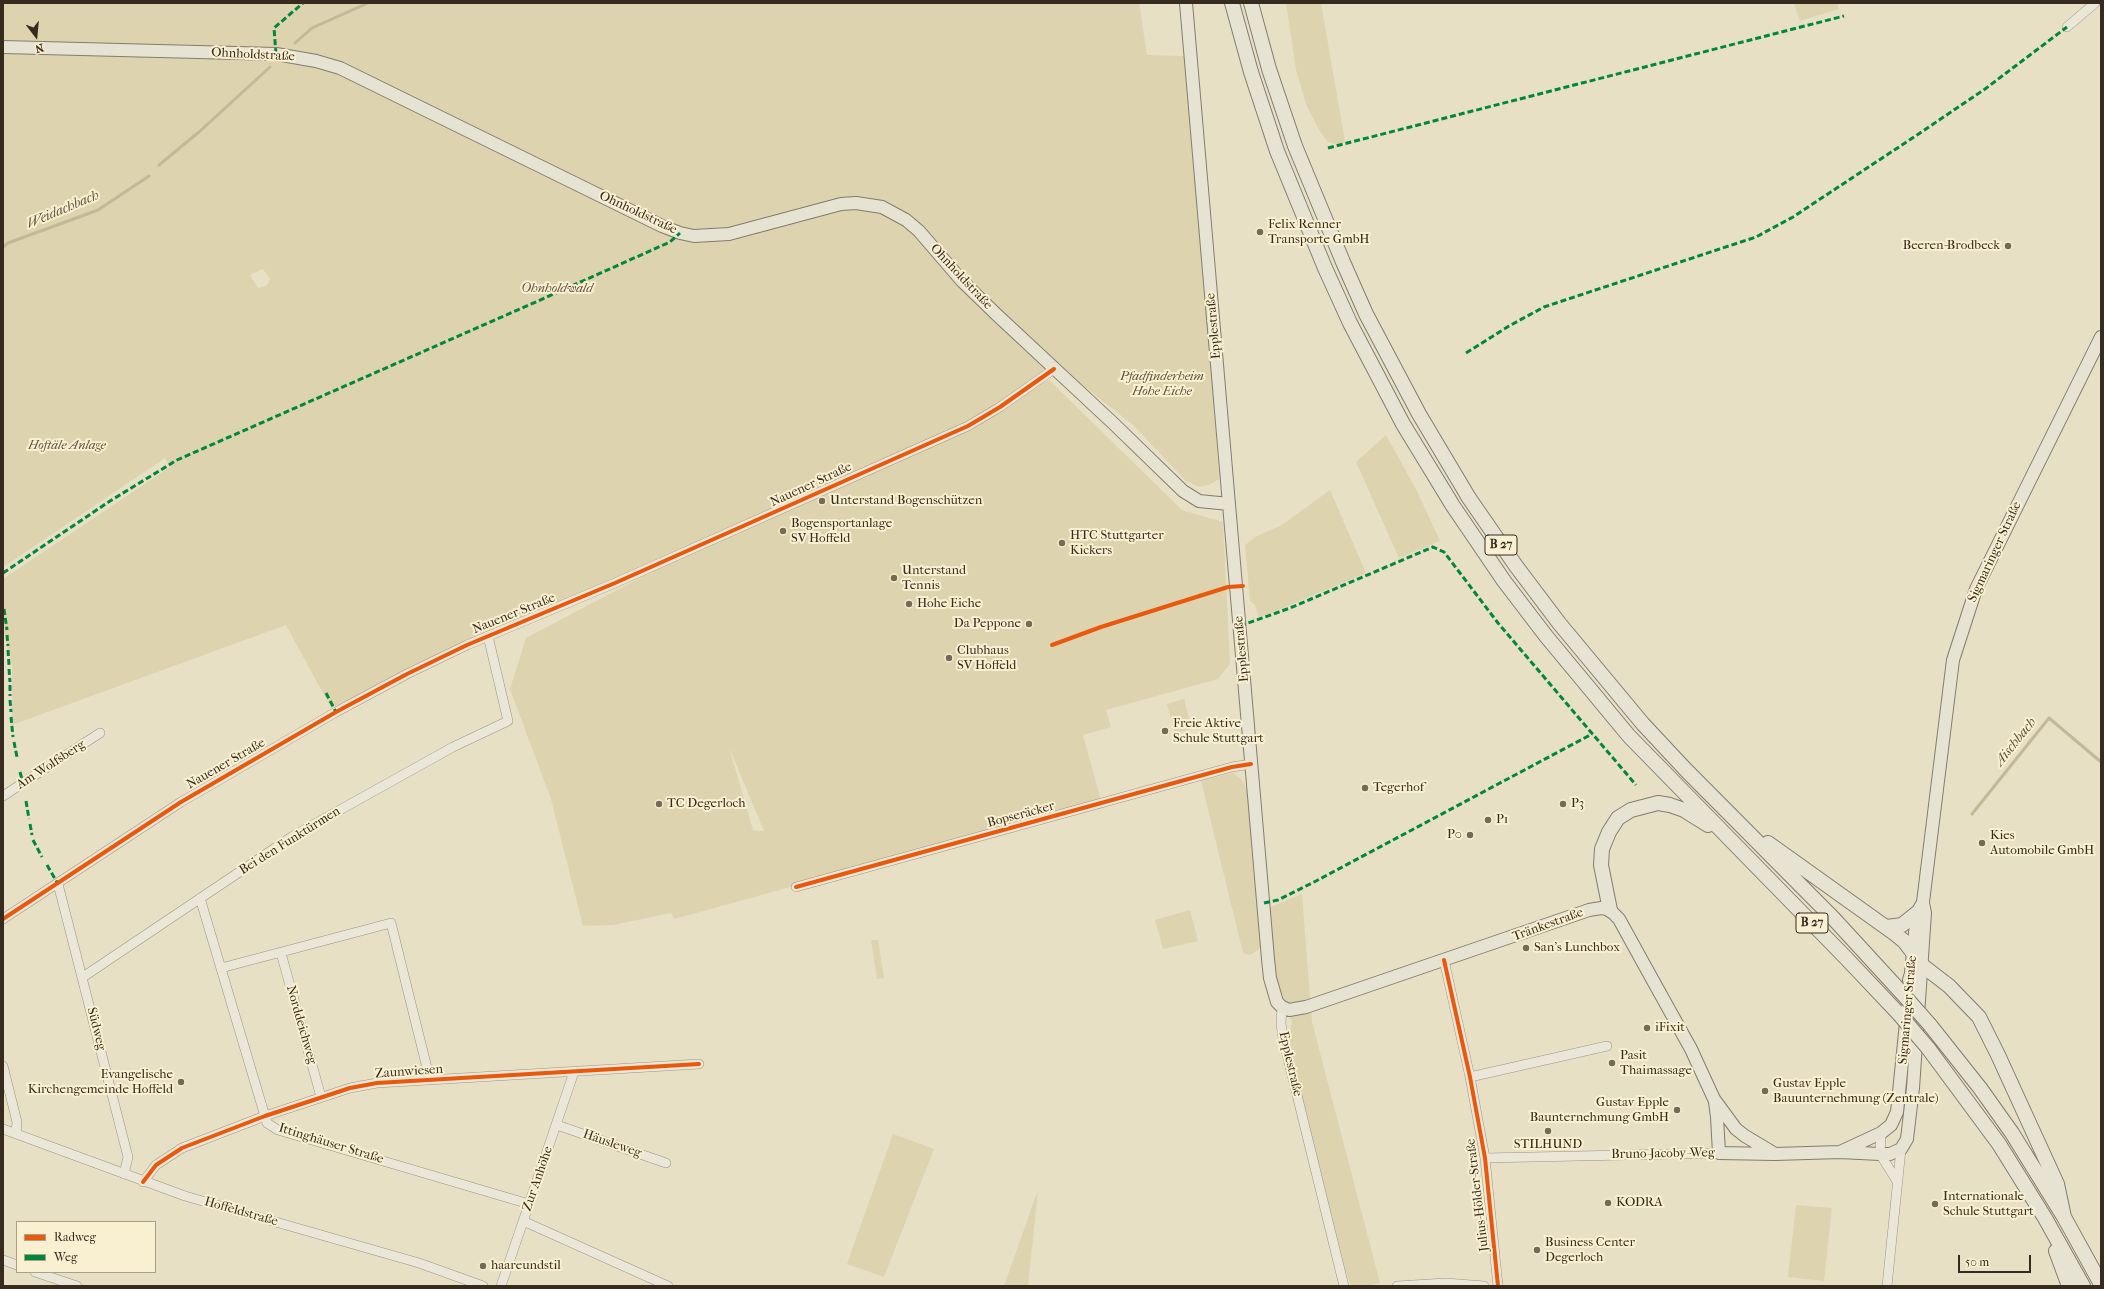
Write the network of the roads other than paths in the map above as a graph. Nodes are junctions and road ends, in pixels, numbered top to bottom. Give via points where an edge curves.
1 (1186, 3) edge
2 (1232, 3) edge
3 (1251, 3) edge
4 (2095, 3) edge
5 (2067, 27) dead end
6 (3, 47) edge
7 (2101, 337) edge
8 (1054, 369) junction
9 (1229, 504) junction
10 (488, 636) junction
11 (100, 734) dead end
12 (1251, 764) junction
13 (3, 796) edge
14 (1737, 821) junction
15 (1724, 834) junction
16 (58, 884) junction
17 (796, 887) dead end
18 (200, 898) junction
19 (1920, 907) junction
20 (1610, 910) junction
21 (3, 919) edge
22 (1887, 927) junction
23 (1913, 952) junction
24 (281, 953) junction
25 (1444, 960) junction
26 (1923, 966) junction
27 (222, 968) junction
28 (83, 976) junction
29 (1905, 986) junction
30 (1282, 1007) junction
31 (1607, 1046) dead end
32 (700, 1064) dead end
33 (3, 1066) edge
34 (574, 1072) junction
35 (1470, 1077) junction
36 (430, 1080) junction
37 (321, 1097) junction
38 (1714, 1099) junction
39 (265, 1116) junction
40 (557, 1125) junction
41 (3, 1129) edge
42 (1881, 1133) junction
43 (16, 1134) junction
44 (1901, 1149) junction
45 (1840, 1152) junction
46 (1719, 1153) junction
47 (1775, 1154) junction
48 (1880, 1154) junction
49 (1485, 1158) junction
50 (666, 1163) dead end
51 (124, 1174) junction
52 (1897, 1181) junction
53 (143, 1182) junction
54 (529, 1204) junction
55 (2064, 1217) junction
56 (2045, 1218) junction
57 (523, 1221) junction
58 (3, 1260) edge
59 (16, 1265) edge
60 (38, 1273) edge
61 (2101, 1284) edge
62 (77, 1286) edge
63 (483, 1286) edge
64 (501, 1286) edge
65 (668, 1286) edge
66 (1344, 1286) edge
67 (1397, 1286) edge
68 (1484, 1286) edge
69 (1498, 1286) edge
70 (1887, 1286) edge
71 (2069, 1286) edge
72 (2083, 1286) edge

1 - 9 main road, Epplestraße
2 - 15 highway, B 27 via 1260,101 1299,206 1350,323 1403,424 1453,506 1504,581 1546,636 1629,736
3 - 14 highway, B 27 via 1278,99 1316,201 1366,314 1419,414 1469,498 1559,623 1643,724
4 - 5 street
6 - 8 main road, Ohnholdstraße via 276,54 316,61 340,68 638,215 680,233 694,236 729,234 841,204 856,203 882,207 906,220 919,232 962,281
7 - 19 main road, Sigmaringer Straße via 1976,589 1954,660
8 - 9 main road, Ohnholdstraße via 1183,491 1199,501
8 - 10 street, Nauener Straße via 990,414 968,426 615,584
9 - 12 main road, Epplestraße
10 - 16 street, Nauener Straße via 407,674 336,712 181,802
10 - 18 street, Bei den Funktürmen via 508,721 452,747 293,836
11 - 13 street, Am Wolfsberg
12 - 17 street, Bopseräcker via 1232,767
12 - 30 main road, Epplestraße via 1270,978 1277,1002
14 - 22 highway
14 - 29 highway, B 27
15 - 20 highway via 1684,810 1670,805 1645,805 1618,818 1602,848 1601,865
15 - 56 highway, B 27, bridge via 1847,959 1928,1048 1984,1121
16 - 21 street, Nauener Straße
16 - 28 street, Südweg
18 - 27 street, Ittinghäuser Straße
18 - 28 street, Bei den Funktürmen
19 - 22 highway via 1902,925
19 - 23 main road, Sigmaringer Straße
19 - 26 main road, Sigmaringer Straße via 1925,913
20 - 25 main road, Tränkestraße via 1589,910
20 - 38 main road via 1618,919 1691,1049
22 - 23 highway
23 - 26 highway
23 - 29 main road, Sigmaringer Straße
24 - 27 street, Zaunwiesen
24 - 36 street, Zaunwiesen via 391,923
24 - 37 street, Norddeichweg
25 - 30 main road, Tränkestraße via 1306,1007 1289,1010
25 - 35 street, Julius-Hölder-Straße
26 - 29 highway via 1913,971
26 - 44 main road, Sigmaringer Straße via 1910,1122 1907,1139
26 - 55 highway, B 27 via 1964,1000 1979,1017 1988,1033 2057,1184
27 - 39 street, Ittinghäuser Straße
28 - 51 street, Südweg via 128,1157
29 - 42 main road, Sigmaringer Straße via 1900,1102 1891,1125
29 - 55 highway, B 27, bridge via 1930,1025 2012,1133
30 - 66 street, Epplestraße via 1283,1038
31 - 35 street
32 - 34 street, Zaunwiesen
33 - 43 street via 17,1122
34 - 36 street, Zaunwiesen
34 - 40 street, Zur Anhöhe
35 - 49 street, Julius-Hölder-Straße
36 - 37 street, Zaunwiesen via 377,1082
37 - 39 street, Zaunwiesen
38 - 46 main road via 1718,1117
38 - 47 main road via 1736,1129
39 - 53 street, Zaunwiesen via 182,1148 156,1165
39 - 54 street, Ittinghäuser Straße via 267,1123 278,1130
40 - 50 street, Häusleweg
40 - 54 street, Zur Anhöhe
41 - 43 street, Hoffeldstraße
42 - 45 main road, Bruno-Jacoby-Weg
42 - 48 street
43 - 51 street, Hoffeldstraße
44 - 48 main road, Bruno-Jacoby-Weg via 1890,1154
44 - 52 street, Sigmaringer Straße
45 - 47 main road, Bruno-Jacoby-Weg
45 - 48 main road, Bruno-Jacoby-Weg
46 - 47 main road, Bruno-Jacoby-Weg
46 - 49 street, Bruno-Jacoby-Weg
48 - 52 street
49 - 69 street, Julius-Hölder-Straße
51 - 53 street, Hoffeldstraße
52 - 70 street, Sigmaringer Straße
53 - 63 street, Hoffeldstraße via 419,1263
54 - 57 street, Zur Anhöhe
55 - 61 highway, B 27
56 - 71 highway
56 - 72 highway, B 27
57 - 64 street, Zur Anhöhe
57 - 65 street
58 - 59 street
60 - 62 street
67 - 68 street via 1446,1283

